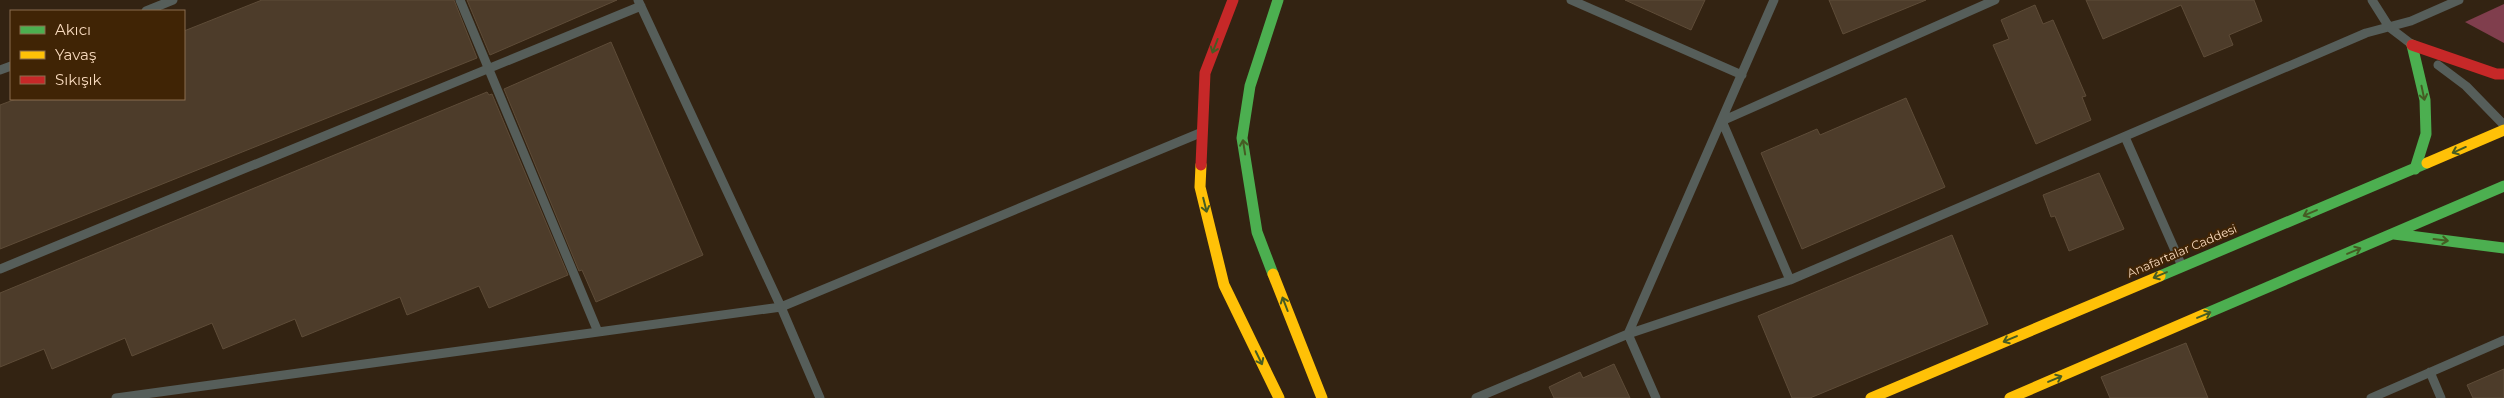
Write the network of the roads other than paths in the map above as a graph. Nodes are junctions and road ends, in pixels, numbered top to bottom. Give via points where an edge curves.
1 (173, 0) edge
2 (460, 0) edge
3 (1233, 0) edge
4 (1278, 0) edge
5 (1571, 0) edge
6 (1774, 0) edge
7 (1995, 0) edge
8 (2372, 0) edge
9 (2459, 0) edge
10 (640, 3) edge
11 (148, 10) edge
12 (2389, 27) junction
13 (2412, 45) junction
14 (488, 69) junction
15 (2504, 74) edge
16 (1742, 75) junction
17 (1722, 121) junction
18 (2504, 126) edge
19 (2504, 130) edge
20 (1202, 132) junction
21 (2125, 137) junction
22 (2415, 169) junction
23 (2504, 186) edge
24 (2393, 234) junction
25 (2504, 248) edge
26 (2182, 266) junction
27 (0, 269) edge
28 (1790, 280) junction
29 (781, 307) junction
30 (598, 332) junction
31 (1628, 334) junction
32 (2504, 340) edge
33 (2430, 372) junction
34 (116, 398) edge
35 (820, 398) edge
36 (1279, 398) edge
37 (1322, 398) edge
38 (1476, 398) edge
39 (1656, 398) edge
40 (1871, 398) edge
41 (2010, 398) edge
42 (2371, 398) edge
43 (2440, 398) edge

1 - 11 lane
2 - 14 lane
3 -> 20 main road via 1205,73
37 -> 4 main road via 1257,232 1242,138 1250,86
5 - 16 lane
6 - 16 lane
7 - 17 lane
8 - 12 lane
9 - 12 lane
10 - 14 lane
10 - 29 lane
12 - 13 lane
12 - 21 lane
13 - 15 main road
13 - 18 lane via 2466,86
13 -> 22 main road via 2424,100 2426,134
14 - 27 lane
14 - 30 lane
16 - 17 lane
17 - 28 lane
17 - 31 lane
19 -> 22 main road, Anafartalar Caddesi
20 - 29 lane
20 -> 36 main road via 1200,187 1224,285
21 - 26 lane
21 - 28 lane
22 -> 26 main road, Anafartalar Caddesi
23 - 24 main road
24 -> 25 main road
41 -> 24 main road
26 -> 40 main road, Anafartalar Caddesi
28 - 31 lane
29 - 30 lane
29 - 35 lane
30 - 34 lane
31 - 38 lane
31 - 39 lane
32 - 33 lane
33 - 42 lane
33 - 43 lane

